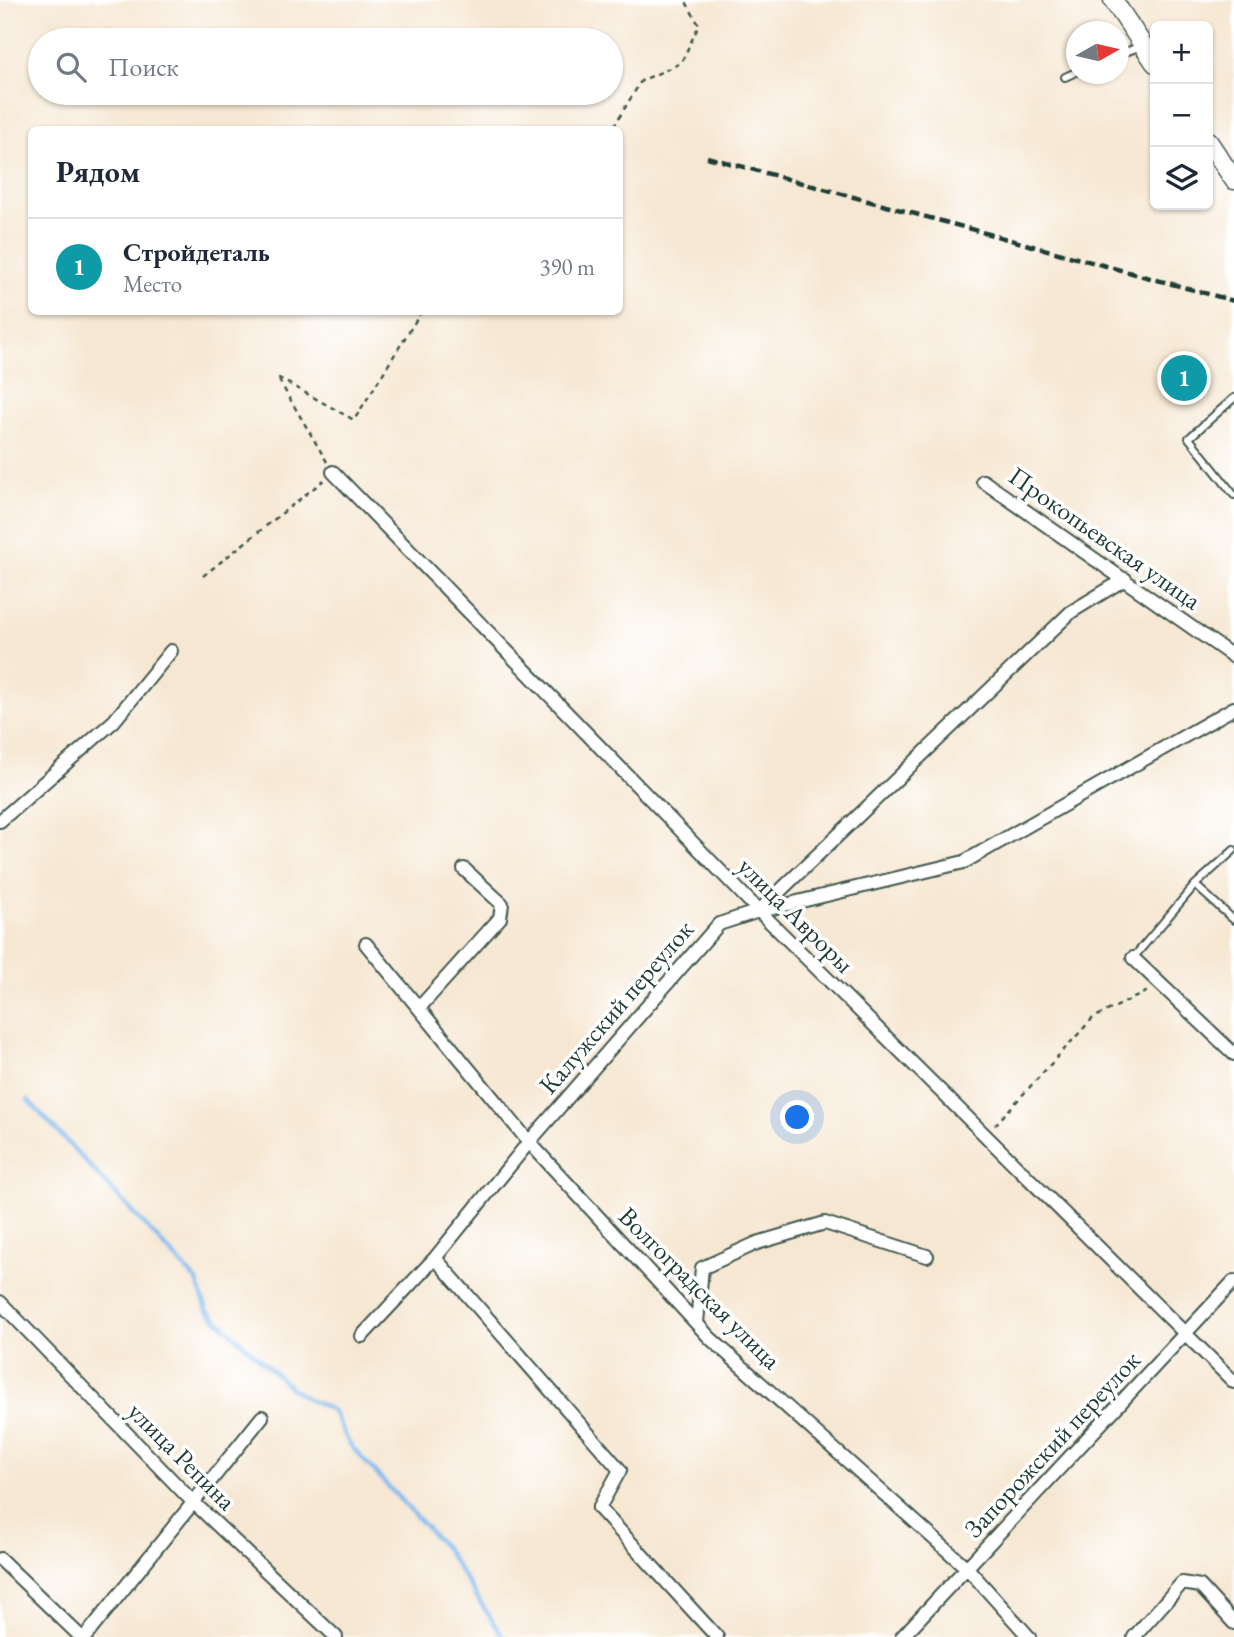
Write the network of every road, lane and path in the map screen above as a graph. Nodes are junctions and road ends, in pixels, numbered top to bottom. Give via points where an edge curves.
1 (685, 0) edge
2 (1113, 0) edge
3 (1143, 46) junction
4 (1129, 51) edge
5 (1150, 56) edge
6 (614, 126) edge
7 (1212, 147) edge
8 (1234, 180) edge
9 (419, 315) edge
10 (1234, 398) edge
11 (334, 472) junction
12 (983, 481) dead end
13 (1234, 495) edge
14 (203, 576) dead end
15 (1125, 579) junction
16 (170, 652) dead end
17 (1234, 657) edge
18 (1234, 708) edge
19 (0, 821) edge
20 (1234, 850) edge
21 (464, 869) dead end
22 (1195, 885) junction
23 (759, 911) junction
24 (1234, 920) edge
25 (366, 944) dead end
26 (1133, 958) joint
27 (1161, 985) junction
28 (419, 1008) junction
29 (1234, 1054) edge
30 (985, 1136) junction
31 (528, 1142) junction
32 (927, 1256) dead end
33 (435, 1258) junction
34 (1234, 1281) edge
35 (0, 1302) edge
36 (696, 1323) junction
37 (1184, 1334) junction
38 (362, 1336) dead end
39 (1234, 1382) edge
40 (262, 1417) dead end
41 (192, 1501) junction
42 (0, 1559) edge
43 (968, 1569) junction
44 (1234, 1623) edge
45 (83, 1637) edge
46 (336, 1637) edge
47 (717, 1637) edge
48 (902, 1637) edge
49 (1029, 1637) edge
50 (1134, 1637) edge

1 - 6 path via 699,25 681,63 641,81
2 - 3 main road
3 - 4 lane
3 - 5 main road
7 - 8 main road
9 - 11 path via 354,420 276,377
10 - 13 lane via 1189,438
11 - 14 path
11 - 23 street, улица Авроры
12 - 15 street, Прокопьевская улица
15 - 17 street, Прокопьевская улица
15 - 23 street, Калужский переулок via 1070,612
16 - 19 street via 114,721
18 - 23 street via 964,862
20 - 22 lane
21 - 28 street via 502,904 500,919
22 - 24 lane
22 - 26 lane
23 - 30 street, улица Авроры
23 - 31 street, Калужский переулок via 719,925
25 - 28 street, Волгоградская улица
26 - 27 street
27 - 29 street
27 - 30 path via 1093,1018
28 - 31 street, Волгоградская улица
30 - 37 street, улица Авроры
31 - 33 street, Калужский переулок
31 - 36 street, Волгоградская улица
32 - 36 street via 825,1223 757,1242 702,1268
33 - 38 street, Калужский переулок
33 - 47 street via 620,1470 599,1508
34 - 37 street, Запорожский переулок
35 - 41 street, улица Репина
36 - 43 street, Волгоградская улица
37 - 39 street, улица Авроры
37 - 43 street, Запорожский переулок
40 - 41 street
41 - 45 street
41 - 46 street, улица Репина
42 - 45 street
43 - 48 street, Запорожский переулок
43 - 49 street, Волгоградская улица
44 - 50 street via 1200,1586 1182,1583

